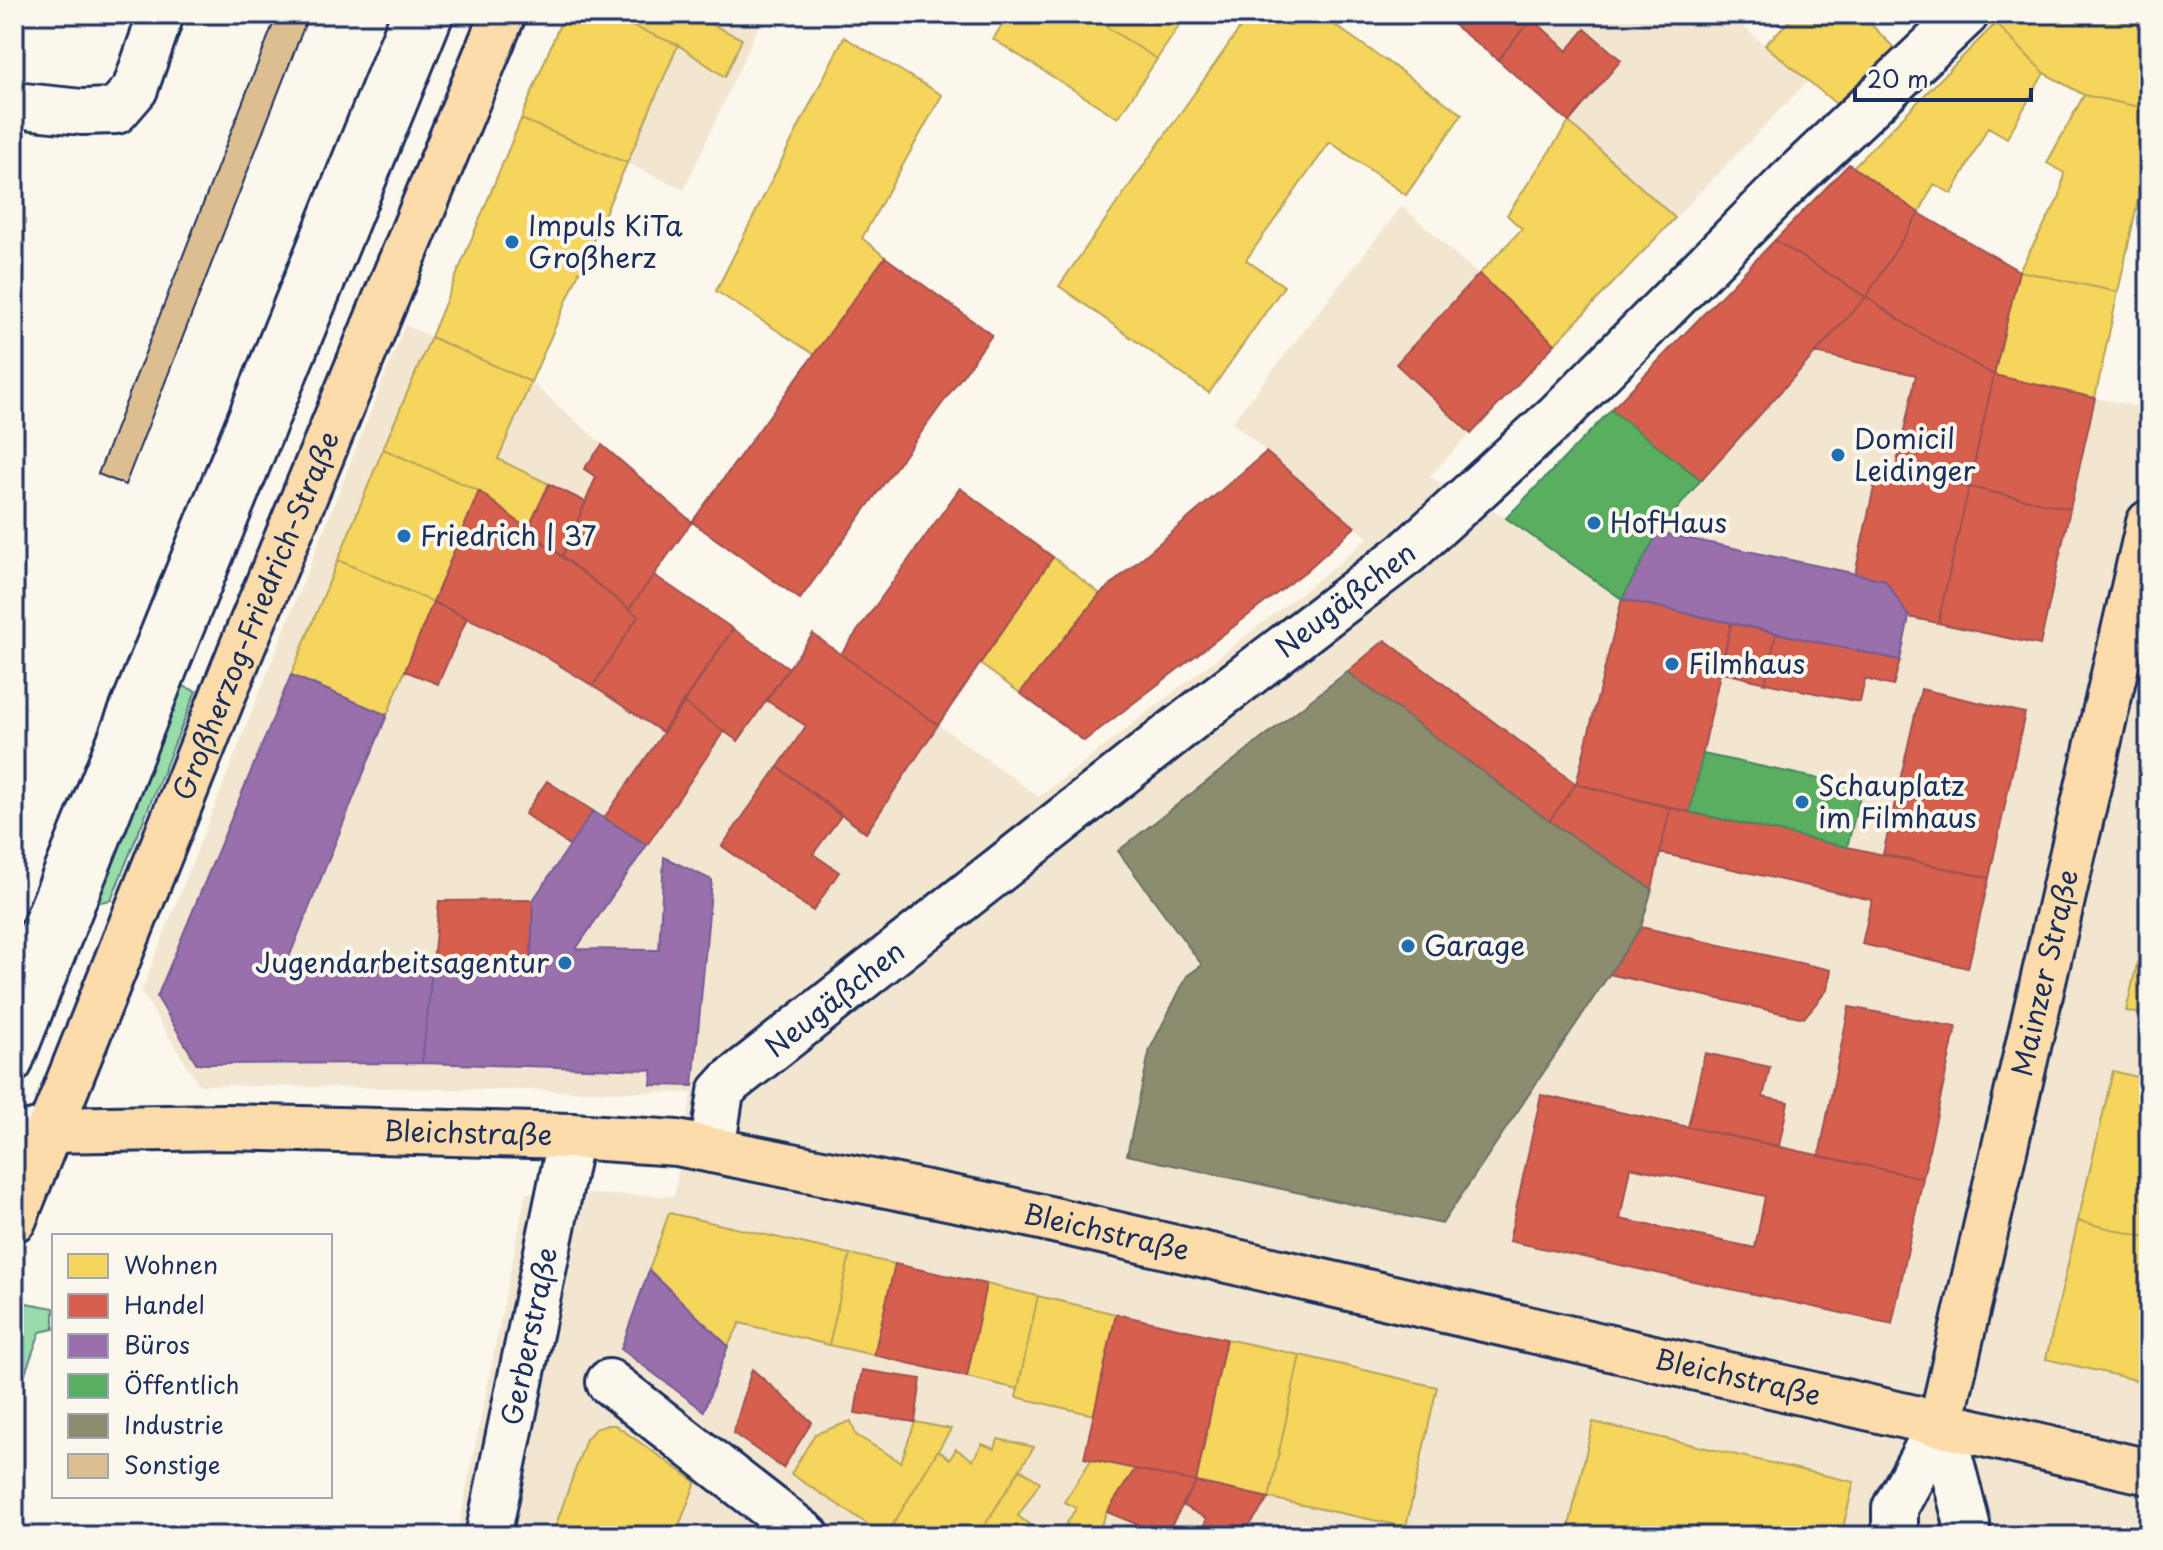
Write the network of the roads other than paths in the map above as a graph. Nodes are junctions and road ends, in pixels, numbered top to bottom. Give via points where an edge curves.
1 (161, 14) edge
2 (409, 14) edge
3 (436, 14) edge
4 (503, 14) edge
5 (1966, 14) edge
6 (14, 105) edge
7 (2149, 523) edge
8 (14, 989) edge
9 (14, 1065) edge
10 (31, 1134) edge
11 (571, 1136) junction
12 (712, 1150) junction
13 (14, 1219) edge
14 (609, 1382) dead end
15 (1941, 1423) junction
16 (2149, 1472) edge
17 (488, 1536) edge
18 (807, 1536) edge
19 (1895, 1536) edge
20 (1964, 1536) edge

1 - 6 street via 135,89 116,111
2 - 8 lane
3 - 9 lane
4 - 10 main road, Großherzog-Friedrich-Straße via 228,681
5 - 12 street, Neugäßchen via 1788,183 1557,416 1408,552 731,1081 721,1092
7 - 15 main road, Mainzer Straße
10 - 11 main road, Bleichstraße via 225,1127
10 - 13 main road, Großherzog-Friedrich-Straße
11 - 12 main road, Bleichstraße
11 - 17 street, Gerberstraße
12 - 15 main road, Bleichstraße via 1008,1209
14 - 18 street
15 - 16 main road, Bleichstraße
15 - 19 street via 1895,1508
15 - 20 street via 1967,1524

